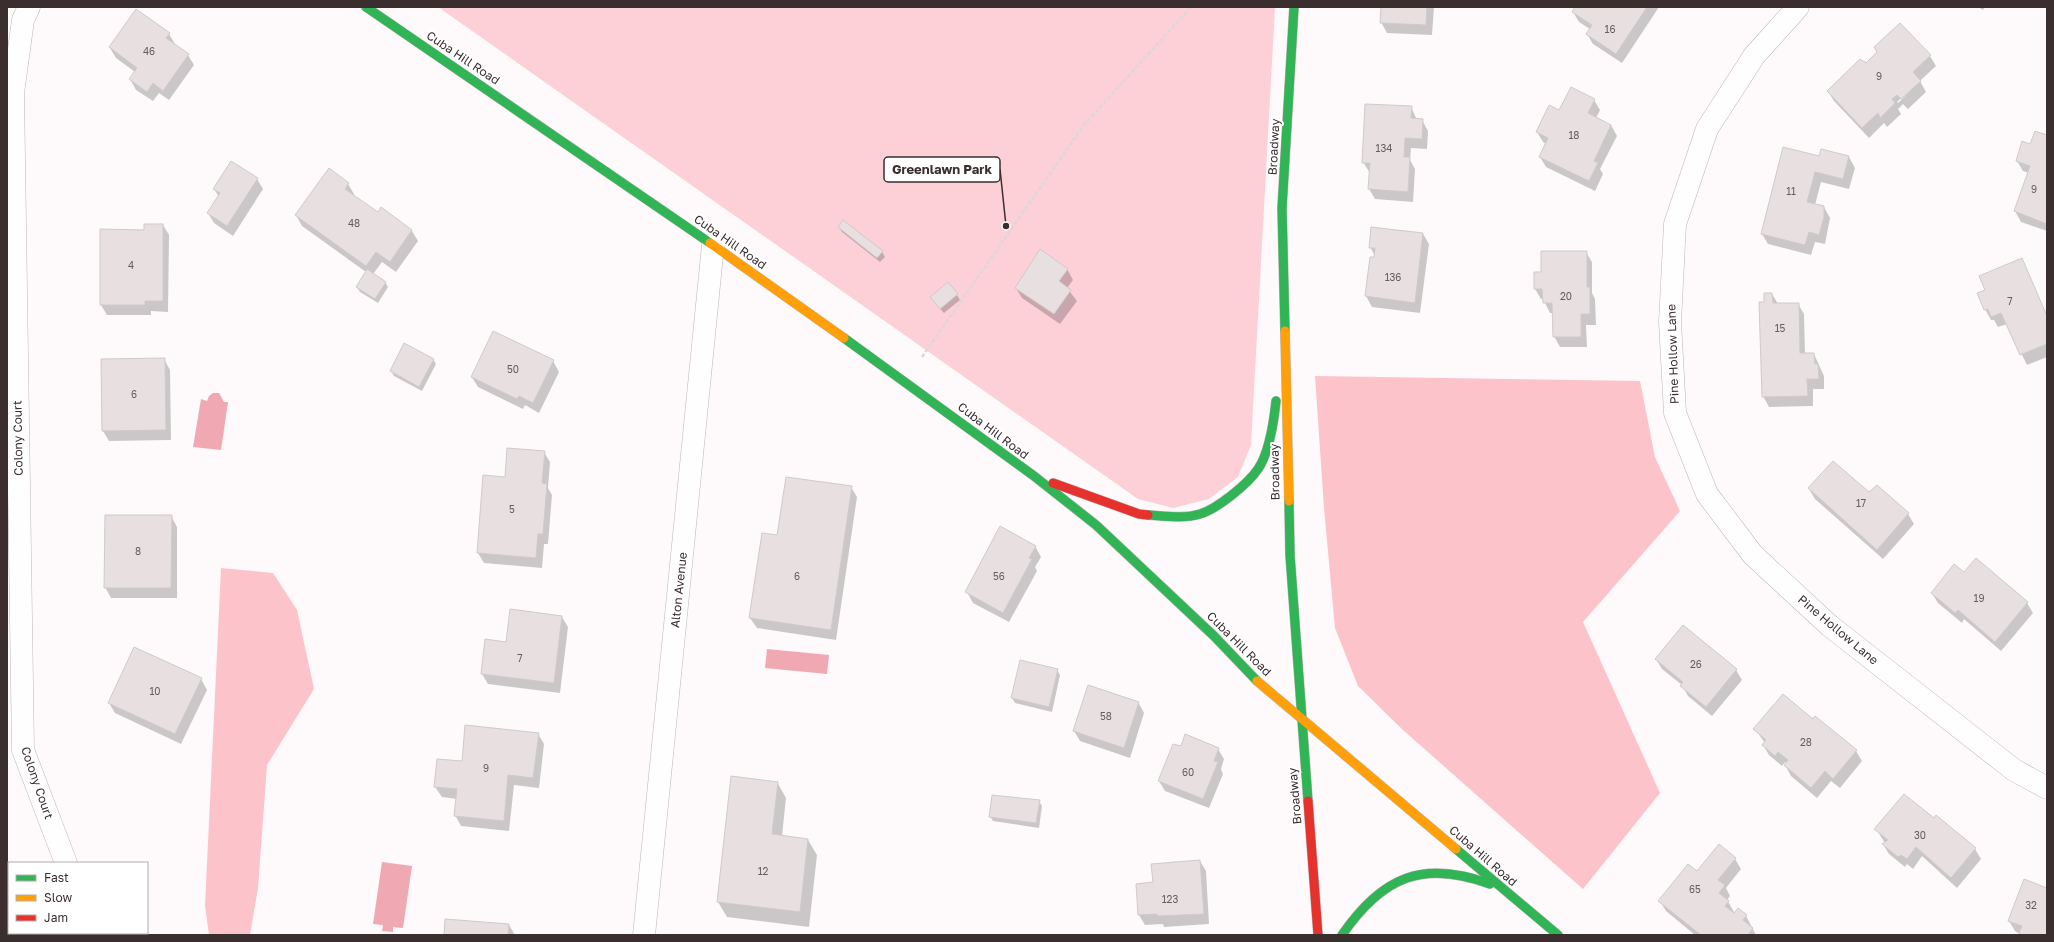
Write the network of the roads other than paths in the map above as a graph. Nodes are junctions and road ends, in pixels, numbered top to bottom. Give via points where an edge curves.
1 (28, 7) edge
2 (366, 7) edge
3 (1294, 7) edge
4 (1798, 7) edge
5 (713, 245) junction
6 (1284, 346) junction
7 (1034, 476) junction
8 (1300, 716) junction
9 (2047, 788) edge
10 (66, 862) edge
11 (1506, 892) junction
12 (644, 935) edge
13 (1318, 935) edge
14 (1342, 935) edge
15 (1558, 935) edge

1 - 10 street, Colony Court via 23,20 13,93 23,750
2 - 5 main road, Cuba Hill Road
3 - 6 main road, Broadway via 1282,208
4 - 9 street, Pine Hollow Lane via 1754,56 1706,128 1675,224 1670,322 1675,412 1706,494 1753,555 1830,626 2014,770
5 - 7 main road, Cuba Hill Road via 906,381
5 - 12 street, Alton Avenue
6 - 7 main road via 1274,418 1265,452 1258,469 1222,504 1200,514 1173,517 1139,514
6 - 8 main road, Broadway via 1290,555
7 - 8 main road, Cuba Hill Road via 1096,525 1214,636 1257,681
8 - 11 main road, Cuba Hill Road
8 - 13 main road, Broadway
11 - 14 main road via 1478,878 1446,871 1422,872 1392,883 1363,905
11 - 15 main road, Cuba Hill Road

